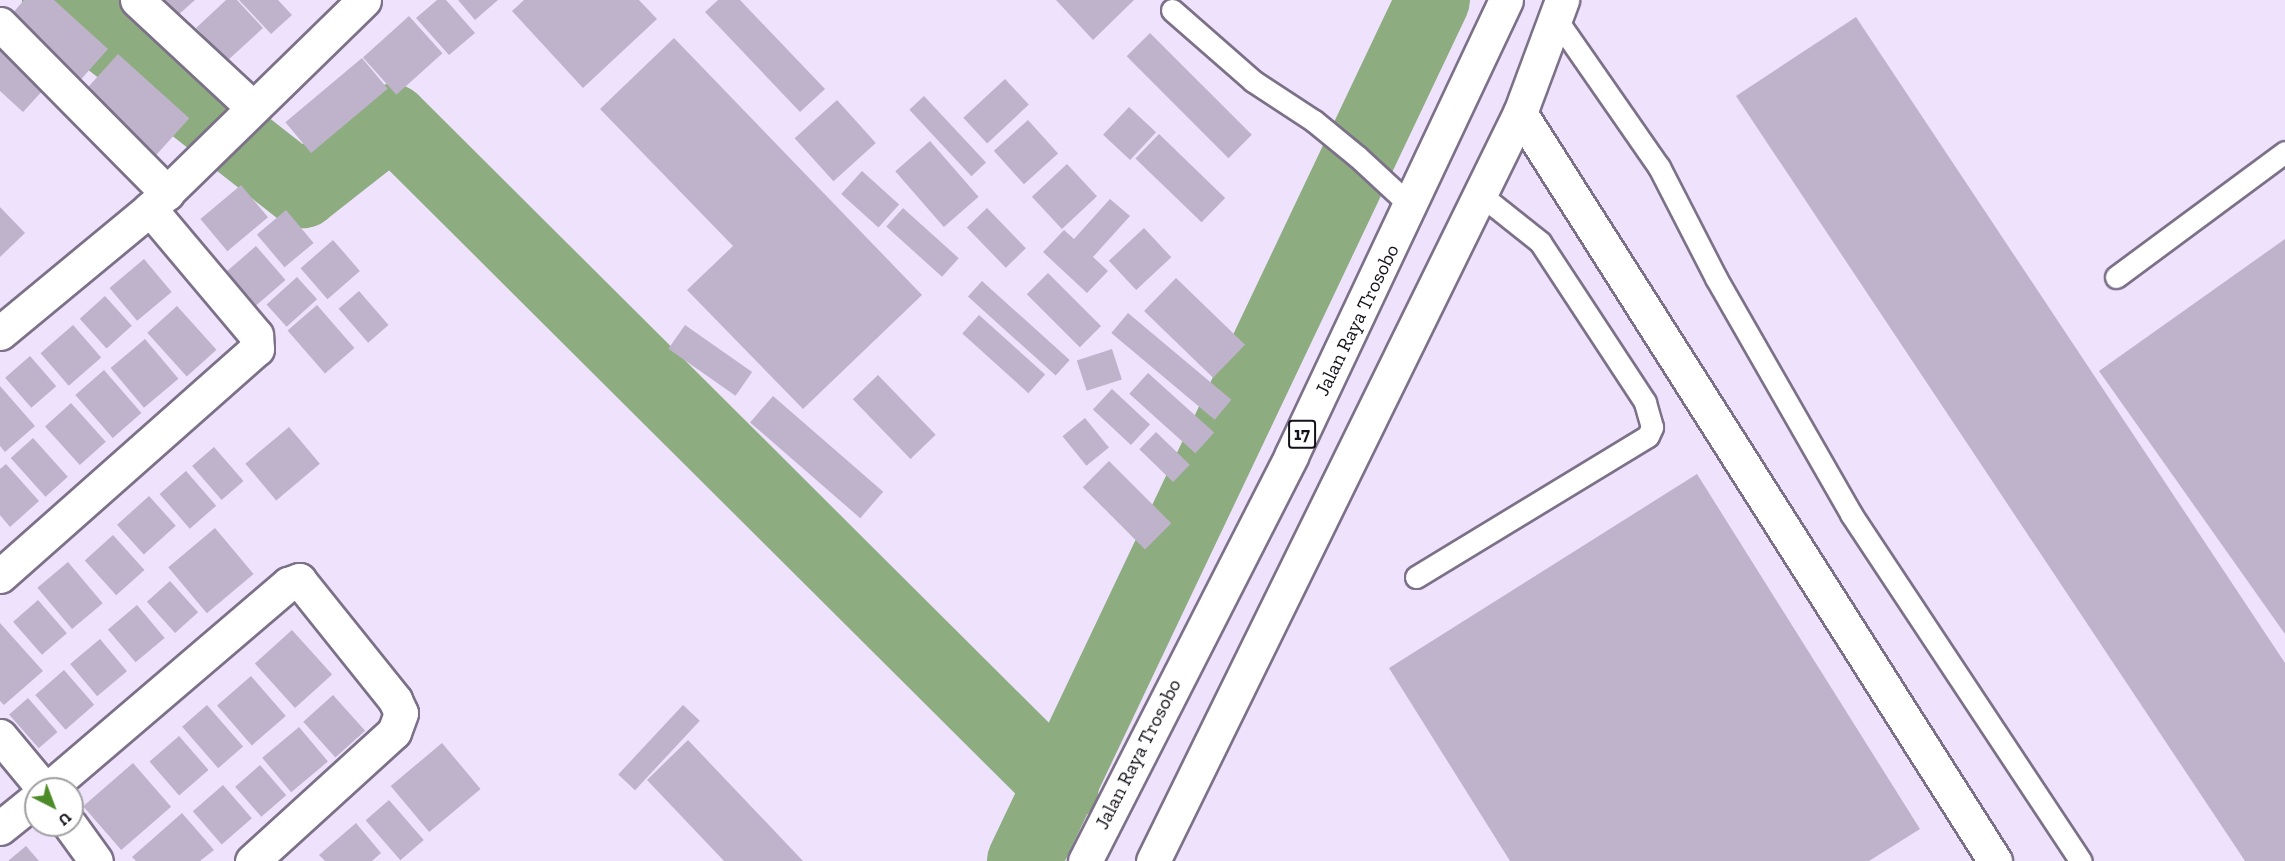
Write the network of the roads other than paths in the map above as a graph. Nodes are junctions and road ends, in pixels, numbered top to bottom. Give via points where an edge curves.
1 (136, 0) edge
2 (364, 0) edge
3 (1506, 0) edge
4 (1558, 8) edge
5 (1172, 10) dead end
6 (0, 24) edge
7 (246, 113) junction
8 (1520, 113) junction
9 (2285, 152) edge
10 (1400, 195) junction
11 (1481, 195) junction
12 (158, 201) junction
13 (2116, 277) dead end
14 (0, 333) edge
15 (0, 576) edge
16 (1416, 576) dead end
17 (0, 736) edge
18 (36, 777) edge
19 (60, 777) edge
20 (24, 809) edge
21 (0, 828) edge
22 (79, 837) edge
23 (96, 861) edge
24 (252, 861) edge
25 (1085, 861) edge
26 (1153, 861) edge
27 (1995, 861) edge
28 (2081, 861) edge

1 - 7 main road
2 - 7 main road
3 - 10 main road, Jalan Raya Trosobo / 17
4 - 8 main road
4 - 28 lane via 1659,167 1716,278 1851,514
5 - 10 lane via 1253,81 1314,121
6 - 12 main road
7 - 12 main road
8 - 11 main road
8 - 27 main road
9 - 13 lane
10 - 25 main road, Jalan Raya Trosobo / 17 via 1291,456
11 - 16 lane via 1523,227 1556,265 1645,402 1652,427 1648,436
11 - 26 main road
12 - 14 main road
12 - 15 main road via 256,335 257,349
17 - 18 main road
19 - 24 main road via 288,584 298,580 395,700 401,713 394,732
20 - 21 main road
22 - 23 main road

